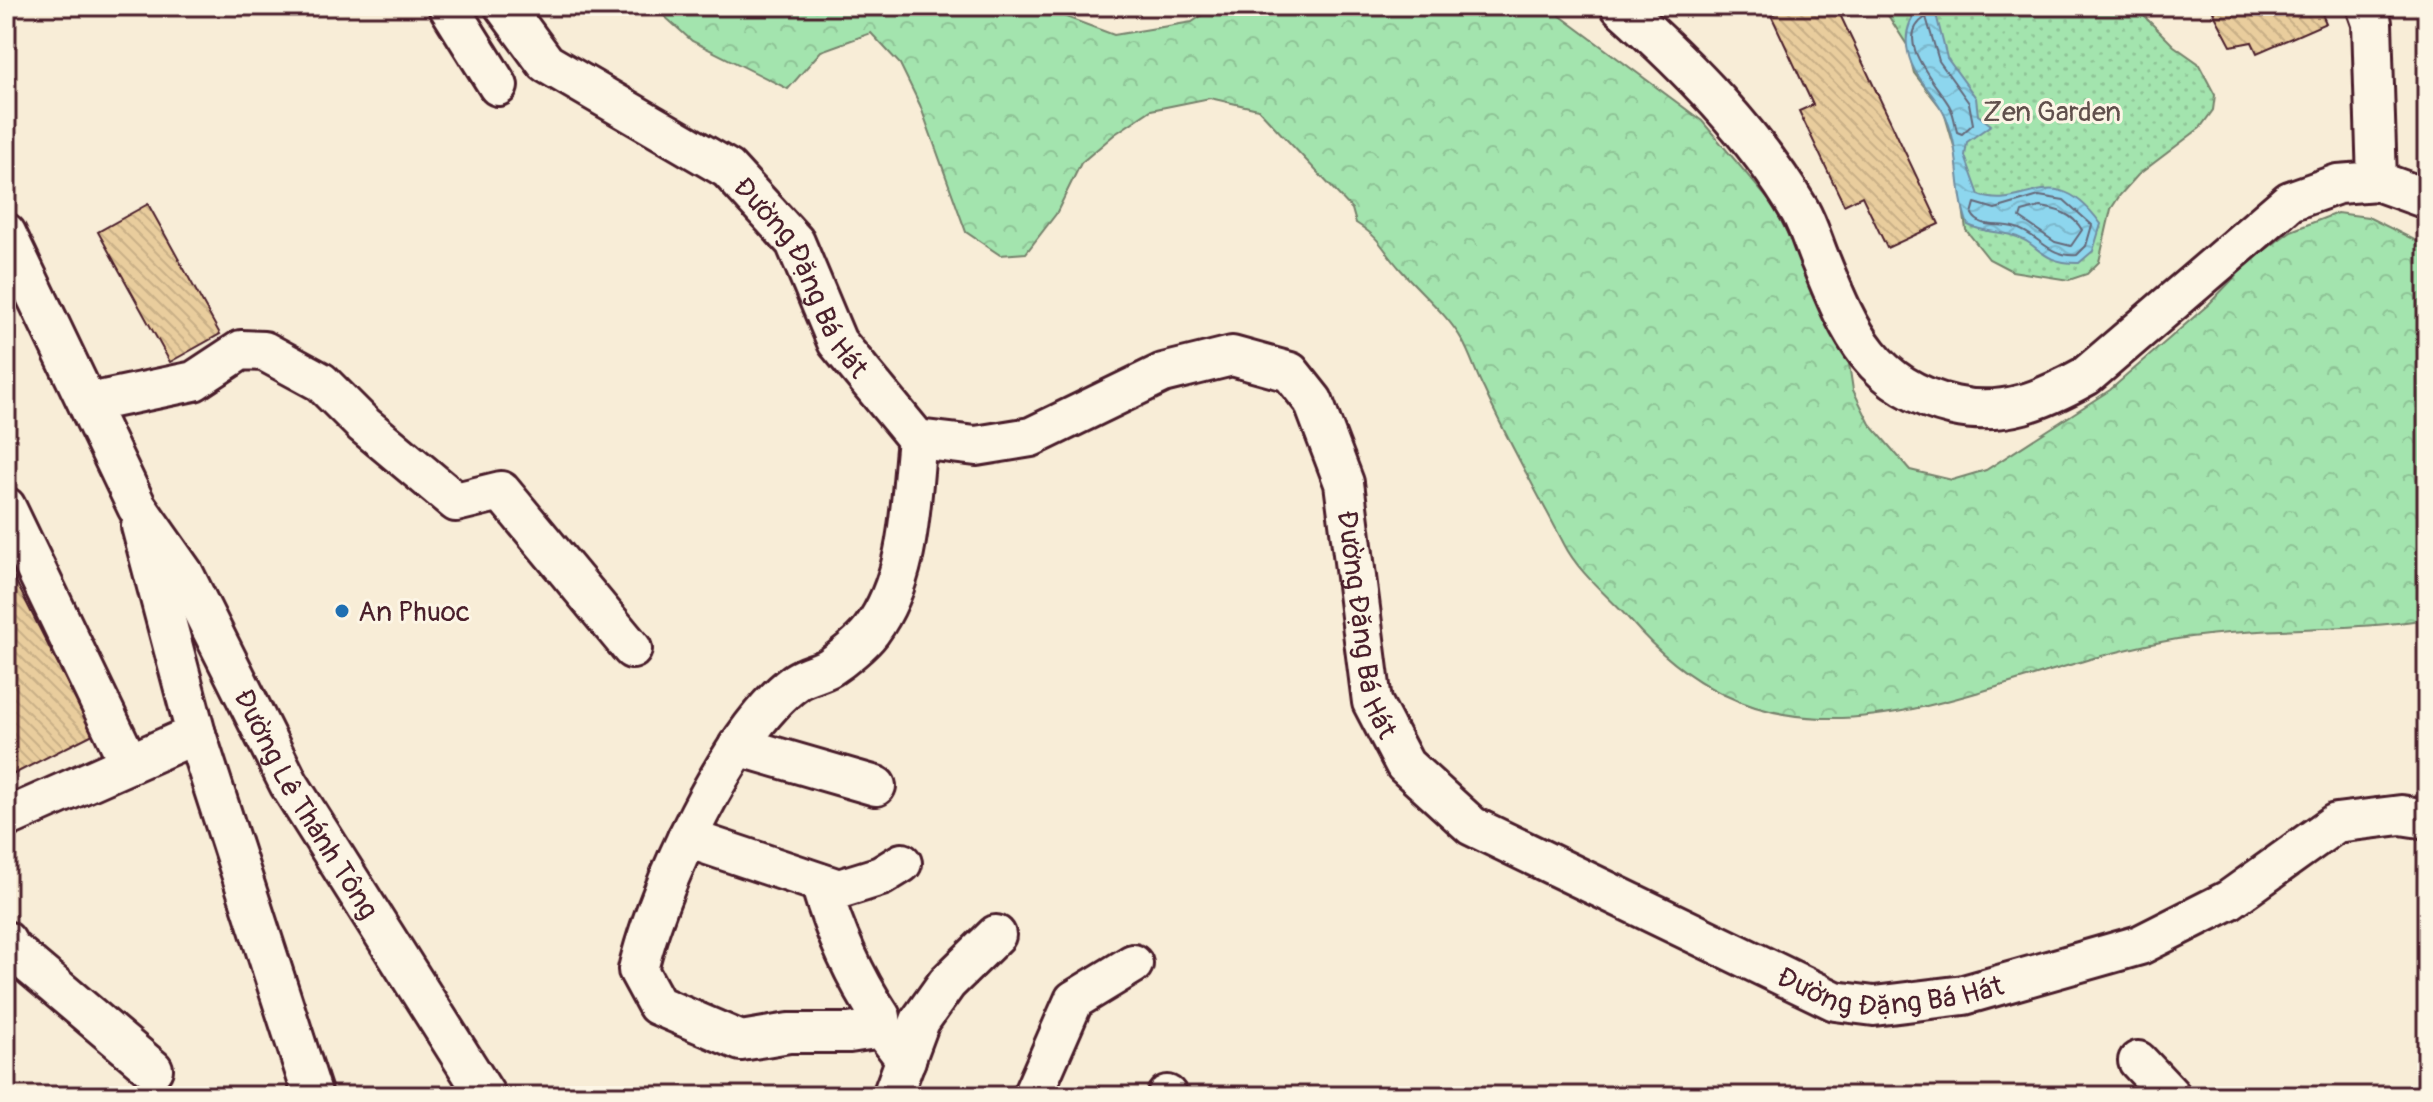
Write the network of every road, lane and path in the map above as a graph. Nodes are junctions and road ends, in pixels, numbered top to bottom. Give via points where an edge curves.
1 (448, 6) edge
2 (504, 6) edge
3 (1620, 6) edge
4 (2366, 6) edge
5 (498, 86) dead end
6 (2377, 181) junction
7 (2427, 199) edge
8 (6, 233) edge
9 (89, 403) junction
10 (917, 439) junction
11 (6, 507) edge
12 (137, 507) junction
13 (632, 649) dead end
14 (196, 734) junction
15 (738, 746) junction
16 (129, 763) junction
17 (876, 786) dead end
18 (6, 818) edge
19 (2427, 819) edge
20 (687, 838) junction
21 (902, 863) dead end
22 (820, 883) junction
23 (996, 935) dead end
24 (6, 941) edge
25 (1133, 964) dead end
26 (882, 1028) junction
27 (906, 1060) junction
28 (2138, 1061) dead end
29 (153, 1069) dead end
30 (313, 1096) edge
31 (486, 1096) edge
32 (892, 1096) edge
33 (1032, 1096) edge
34 (2171, 1096) edge

1 - 5 street
2 - 10 street, Đường Đặng Bá Hát via 546,63 728,169 795,242 837,342
3 - 6 street via 1683,62 1736,123 1800,212 1857,336 1882,373 1920,398 1970,409 2010,409 2050,397 2086,376 2290,201 2338,184
4 - 6 street via 2372,23
6 - 7 street
8 - 9 street, Đường Lê Thánh Tông
9 - 12 street, Đường Lê Thánh Tông
9 - 13 street via 194,381 241,350 264,351 321,382 456,502 501,491
10 - 15 street via 901,572 870,632 830,667 797,681
10 - 19 street, Đường Đặng Bá Hát via 976,446 1031,437 1163,373 1232,356 1290,372 1313,401 1344,483 1372,702 1405,765 1472,826 1835,1001 1874,1006 1964,995 2140,945 2229,900 2336,823 2401,815
11 - 16 street
12 - 14 street, Đường Lê Thánh Tông
12 - 31 street, Đường Lê Thánh Tông via 184,574 289,784
14 - 16 street
14 - 30 street, Đường Lê Thánh Tông
15 - 17 street
15 - 20 street
16 - 18 street
20 - 22 street
20 - 26 street via 645,938 638,970 657,1005 741,1041
21 - 22 street via 881,876 839,889
22 - 26 street via 847,958 881,1017
23 - 27 street via 938,996 920,1021
24 - 29 street
25 - 33 street via 1074,1000
26 - 27 street
27 - 32 street
28 - 34 street

